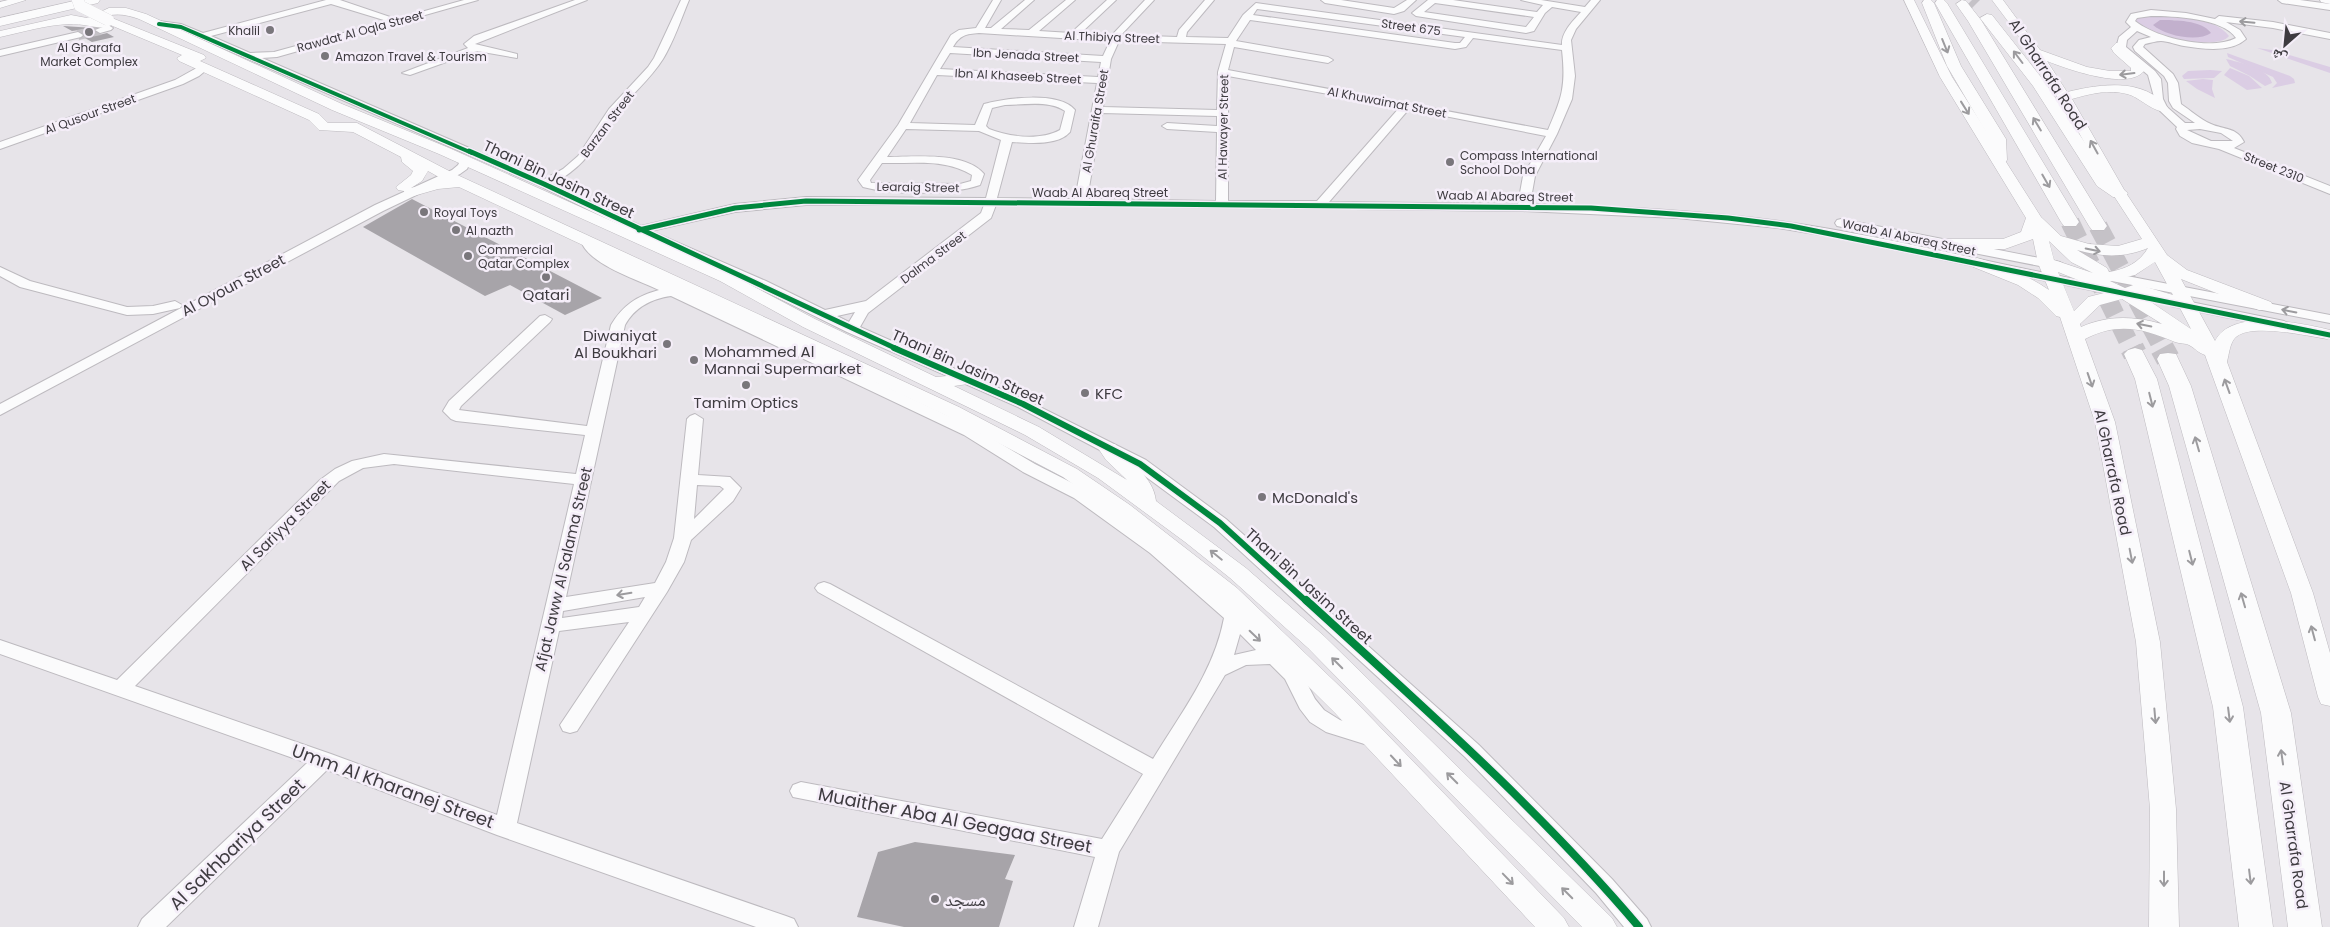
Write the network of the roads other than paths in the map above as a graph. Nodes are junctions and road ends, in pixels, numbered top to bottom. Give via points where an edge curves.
1 (16, 0) edge
2 (22, 0) edge
3 (44, 0) edge
4 (65, 0) edge
5 (78, 0) edge
6 (94, 0) edge
7 (431, 0) edge
8 (474, 0) edge
9 (685, 0) edge
10 (996, 0) edge
11 (1030, 0) edge
12 (1071, 0) edge
13 (1112, 0) edge
14 (1150, 0) edge
15 (1210, 0) edge
16 (1325, 0) edge
17 (1412, 0) edge
18 (1434, 0) edge
19 (1525, 0) edge
20 (1596, 0) edge
21 (1998, 0) edge
22 (2282, 0) edge
23 (2288, 0) edge
24 (2325, 0) edge
25 (333, 1) edge
26 (582, 1) edge
27 (1909, 1) edge
28 (2330, 1) edge
29 (1934, 2) edge
30 (1258, 3) edge
31 (1547, 3) junction
32 (131, 4) edge
33 (2330, 6) edge
34 (446, 8) junction
35 (1588, 10) junction
36 (1540, 14) junction
37 (0, 18) edge
38 (1245, 18) junction
39 (2198, 18) junction
40 (59, 21) junction
41 (395, 21) junction
42 (984, 21) junction
43 (1003, 22) junction
44 (102, 24) junction
45 (159, 24) junction
46 (2136, 28) junction
47 (979, 30) junction
48 (993, 31) junction
49 (54, 32) dead end
50 (205, 33) junction
51 (1031, 34) junction
52 (2247, 34) junction
53 (78, 35) tunnel mouth
54 (1471, 35) junction
55 (1073, 36) junction
56 (2330, 36) edge
57 (64, 38) junction
58 (1114, 38) junction
59 (2162, 38) junction
60 (1181, 40) junction
61 (1231, 42) junction
62 (2330, 42) edge
63 (2120, 45) junction
64 (476, 48) junction
65 (1566, 48) junction
66 (947, 50) junction
67 (2035, 52) junction
68 (0, 53) edge
69 (514, 56) dead end
70 (268, 59) junction
71 (1106, 59) junction
72 (1328, 60) dead end
73 (205, 67) junction
74 (934, 72) junction
75 (1223, 72) junction
76 (408, 73) dead end
77 (224, 76) junction
78 (1102, 80) junction
79 (179, 82) junction
80 (2064, 97) junction
81 (1407, 105) junction
82 (363, 106) junction
83 (337, 107) junction
84 (2162, 108) junction
85 (1098, 110) junction
86 (1221, 113) junction
87 (903, 126) junction
88 (1166, 126) dead end
89 (382, 127) junction
90 (2184, 127) junction
91 (2208, 127) junction
92 (356, 128) junction
93 (980, 128) junction
94 (1221, 129) junction
95 (1552, 134) junction
96 (1007, 138) junction
97 (2239, 142) junction
98 (2218, 145) junction
99 (0, 146) edge
100 (444, 152) junction
101 (404, 153) junction
102 (878, 160) junction
103 (1999, 160) junction
104 (458, 174) junction
105 (978, 174) junction
106 (998, 174) junction
107 (2330, 183) edge
108 (544, 184) junction
109 (870, 186) junction
110 (407, 190) junction
111 (2330, 190) edge
112 (2119, 193) junction
113 (862, 201) junction
114 (990, 202) junction
115 (1080, 204) junction
116 (1222, 204) junction
117 (1320, 205) junction
118 (544, 207) junction
119 (1523, 207) junction
120 (1602, 209) junction
121 (2034, 218) junction
122 (2070, 222) tunnel mouth
123 (669, 224) joint
124 (2098, 226) tunnel mouth
125 (645, 233) junction
126 (2048, 233) junction
127 (587, 241) junction
128 (1944, 244) junction
129 (2153, 245) junction
130 (676, 256) junction
131 (1977, 263) junction
132 (2046, 263) junction
133 (0, 271) edge
134 (644, 276) junction
135 (2111, 277) junction
136 (2089, 278) junction
137 (2054, 280) junction
138 (2178, 288) junction
139 (675, 291) junction
140 (2133, 292) junction
141 (768, 301) junction
142 (796, 301) junction
143 (175, 305) junction
144 (868, 305) junction
145 (2187, 305) junction
146 (2265, 306) junction
147 (127, 311) junction
148 (626, 312) junction
149 (822, 315) junction
150 (545, 319) dead end
151 (135, 326) junction
152 (2329, 329) edge
153 (852, 330) junction
154 (2073, 330) junction
155 (2135, 354) tunnel mouth
156 (2168, 360) tunnel mouth
157 (2218, 362) junction
158 (969, 379) junction
159 (934, 383) junction
160 (0, 398) edge
161 (0, 410) edge
162 (695, 419) dead end
163 (594, 428) junction
164 (1108, 448) junction
165 (1017, 460) junction
166 (1070, 473) junction
167 (584, 480) junction
168 (690, 480) junction
169 (1146, 502) junction
170 (683, 538) junction
171 (661, 588) junction
172 (824, 588) dead end
173 (554, 606) junction
174 (644, 613) junction
175 (1234, 616) junction
176 (550, 626) junction
177 (1, 649) edge
178 (1277, 658) junction
179 (2325, 667) edge
180 (1218, 670) junction
181 (120, 689) junction
182 (2330, 697) edge
183 (570, 725) dead end
184 (1376, 740) junction
185 (324, 760) junction
186 (1155, 770) junction
187 (801, 791) dead end
188 (505, 828) junction
189 (1108, 850) junction
190 (150, 927) edge
191 (786, 927) edge
192 (1086, 927) edge
193 (1554, 927) edge
194 (1602, 927) edge
195 (1639, 927) edge
196 (2164, 927) edge
197 (2256, 927) edge
198 (2305, 927) edge

1 - 37 main road
2 - 37 main road
3 - 37 highway
4 - 37 highway
5 - 44 main road, bridge via 80,6
6 - 37 highway
7 - 34 street
8 - 34 street, Rawdat Al Oqla Street
9 - 108 street, Barzan Street via 652,69 613,111 582,158
10 - 42 street
11 - 43 street
12 - 51 street
13 - 55 street
14 - 58 street
15 - 60 street via 1182,32
16 - 17 street via 1394,11
18 - 36 street
18 - 36 street via 1416,13 1526,30 1531,29
19 - 31 street
20 - 35 street
21 - 67 main road, Al Gharrafa Road
22 - 33 street
23 - 33 street
24 - 28 main road
25 - 41 street
25 - 50 street
26 - 64 street via 477,38 469,44
27 -> 103 main road, Al Gharrafa Road via 1946,77
29 -> 103 highway via 1954,66 1998,139
29 -> 122 highway
30 - 38 street, Al Hawayer Street
30 - 54 street, Street 675
31 - 35 street
31 - 36 street
32 - 37 main road
32 - 40 main road
32 - 44 main road via 96,16
32 - 45 main road, Thani Bin Jasim Street
34 - 41 street, Rawdat Al Oqla Street
35 - 65 street via 1572,28
37 - 40 main road
38 - 54 street via 1455,46 1463,45
38 - 61 street, Al Hawayer Street
39 - 46 street via 2144,14 2129,20
39 - 52 street
56 -> 39 street via 2258,23
40 - 44 main road, Thani Bin Jasim Street
41 - 70 street, Rawdat Al Oqla Street
42 - 43 street
42 - 47 street
43 - 48 street
44 - 73 main road, Thani Bin Jasim Street
44 - 92 main road via 229,70
45 - 50 street, Thani Bin Jasim Street
45 - 83 main road, Thani Bin Jasim Street
46 - 59 street
46 - 63 street via 2124,37
47 - 48 street, Learaig Street
47 - 66 street, Learaig Street via 957,34
48 - 51 street, Al Thibiya Street
49 - 57 street
50 - 70 street, Thani Bin Jasim Street via 248,56
51 - 55 street, Al Thibiya Street
52 - 59 street via 2238,42 2222,45
52 - 62 street via 2278,34
53 - 57 street
54 - 65 street, Street 675
55 - 58 street, Al Thibiya Street
57 - 68 street
58 - 60 street, Al Thibiya Street
58 - 71 street, Al Ghuraifa Street
59 - 91 street via 2142,42 2138,47 2168,74 2177,106
60 - 61 street, Al Thibiya Street
61 - 72 street, Al Thibiya Street
61 - 75 street, Al Hawayer Street
63 -> 67 main road via 2118,52 2137,67 2134,74 2105,73
63 - 84 street via 2155,76
64 - 69 street
64 - 76 street
65 - 95 street via 1570,76 1568,92
66 - 71 street, Ibn Jenada Street
66 - 74 street, Learaig Street
67 - 80 main road, Al Gharrafa Road
70 - 82 street, Thani Bin Jasim Street
71 - 78 street, Al Ghuraifa Street
73 - 77 main road, Thani Bin Jasim Street
73 - 79 street, Al Qusour Street
74 - 78 street, Ibn Al Khaseeb Street
74 - 87 street, Learaig Street
75 - 81 street, Al Khuwaimat Street
75 - 86 street, Al Hawayer Street
77 - 79 street, Al Qusour Street
77 - 92 main road, Thani Bin Jasim Street via 314,116 324,127
78 - 85 street, Al Ghuraifa Street
79 - 99 street, Al Qusour Street
80 - 84 main road via 2122,88 2145,95
112 -> 80 main road, Al Gharrafa Road
81 - 95 street, Al Khuwaimat Street
81 - 117 street
82 - 83 main road
82 - 89 street, Thani Bin Jasim Street
83 - 89 main road, Thani Bin Jasim Street
84 - 90 street
85 - 86 street
85 - 115 street, Al Ghuraifa Street
86 - 94 street, Al Hawayer Street
87 - 93 street
87 - 102 street, Learaig Street
88 - 94 street
89 - 92 main road, Thani Bin Jasim Street
89 - 100 main road, Thani Bin Jasim Street
89 - 101 main road, Thani Bin Jasim Street
89 - 108 street, Thani Bin Jasim Street
89 - 110 main road via 380,144 421,168
90 - 91 street
90 - 98 street, Street 2310 via 2181,131 2188,137
91 - 97 street, Street 2310 via 2232,134
93 - 96 street via 990,135
93 - 96 street via 988,106 997,102 1059,104 1070,110 1062,135
94 - 116 street, Al Hawayer Street
95 - 119 street via 1529,176
96 - 106 street
97 - 98 street
97 - 107 street, Street 2310
98 - 111 street, Street 2310
100 - 101 main road via 430,158
100 - 104 main road, Thani Bin Jasim Street
101 - 104 main road, Thani Bin Jasim Street
102 - 105 street, Learaig Street via 937,159
102 - 109 street, Learaig Street via 864,180
103 - 121 main road, Al Gharrafa Road
104 - 110 street, Al Oyoun Street
104 - 110 main road via 436,186
104 - 118 main road
104 - 118 main road via 477,174
104 - 127 main road, Thani Bin Jasim Street
104 - 130 main road, Thani Bin Jasim Street
105 - 106 street
105 - 109 street, Learaig Street via 976,183 964,188
106 - 114 street
108 - 125 street, Thani Bin Jasim Street
109 - 113 street
110 - 143 street, Al Oyoun Street
110 - 161 street, Al Oyoun Street
112 - 124 highway via 2103,182 2038,84 1969,4 1979,28
112 - 129 main road, Al Gharrafa Road
113 - 114 street, Waab Al Abareq Street
113 - 123 street, Waab Al Abareq Street via 759,204
114 - 115 street, Waab Al Abareq Street
114 - 144 street, Dalma Street via 986,215 978,223
115 - 116 street, Waab Al Abareq Street
116 - 117 street, Waab Al Abareq Street
117 - 119 street, Waab Al Abareq Street
118 - 130 main road via 639,250
119 - 120 street, Waab Al Abareq Street
120 - 128 street, Waab Al Abareq Street via 1678,208 1796,216
120 - 131 street, Waab Al Abareq Street via 1791,226
121 - 126 main road
121 - 128 main road via 2028,235 2005,244
121 - 132 main road, Al Gharrafa Road
123 - 125 street, Waab Al Abareq Street
125 - 142 street, Thani Bin Jasim Street
126 -> 129 main road via 2077,246 2107,252
126 - 135 main road via 2077,259
127 - 134 street, Thani Bin Jasim Street via 600,257
127 - 166 main road, Thani Bin Jasim Street via 952,411
128 - 132 street, Waab Al Abareq Street
129 - 135 main road via 2151,259 2144,266
129 - 138 main road, Al Gharrafa Road
129 - 146 main road via 2181,272
130 - 141 main road, Thani Bin Jasim Street
131 - 137 street, Waab Al Abareq Street
131 - 154 main road via 2035,286 2055,304
132 - 135 street, Waab Al Abareq Street
132 - 136 main road
132 - 137 main road, Al Gharrafa Road
133 - 147 street via 25,284
134 - 139 street, Thani Bin Jasim Street
134 - 148 street, Afjat Jaww Al Salama Street via 627,304
135 - 136 main road
135 - 138 street, Waab Al Abareq Street
135 - 140 main road
136 - 137 main road
136 - 140 main road
137 - 140 street, Waab Al Abareq Street
137 - 154 main road, Al Gharrafa Road
138 - 140 main road
138 - 145 main road, Al Gharrafa Road
138 - 146 street, Waab Al Abareq Street
139 - 148 street via 641,300
139 - 165 street, Thani Bin Jasim Street via 976,435
140 - 145 main road
140 - 154 main road via 2094,301
140 - 157 main road
141 - 142 main road
141 - 159 main road, Thani Bin Jasim Street
142 - 149 street, Thani Bin Jasim Street
143 - 147 street
143 - 151 street, Al Oyoun Street
144 - 149 street, Dalma Street
144 - 153 street, Dalma Street via 857,317
145 - 152 street
145 - 157 main road, Al Gharrafa Road
152 -> 146 street, Waab Al Abareq Street
147 - 151 street via 135,318
148 - 163 street, Afjat Jaww Al Salama Street via 616,331
149 - 153 street, Thani Bin Jasim Street
150 - 163 street via 454,404 451,411 456,416 560,429
151 - 160 street, Al Oyoun Street
152 - 157 main road via 2235,329 2225,337
153 - 158 street, Thani Bin Jasim Street
157 -> 154 main road via 2173,334 2143,324 2112,322
154 -> 196 main road, Al Gharrafa Road via 2105,422 2148,642 2163,808
155 -> 197 highway via 2146,379 2228,707
198 -> 156 highway, Al Gharrafa Road via 2276,713 2180,386
179 -> 157 main road, Al Gharrafa Road via 2302,593
158 - 159 main road
158 - 164 street, Thani Bin Jasim Street
159 - 169 main road, Thani Bin Jasim Street via 1068,451
162 - 168 street
163 - 167 street, Afjat Jaww Al Salama Street
164 - 169 main road via 1121,467 1142,483
164 - 195 street, Thani Bin Jasim Street via 1170,484 1260,559 1472,751 1577,858
165 - 166 main road
165 - 175 street, Thani Bin Jasim Street via 1073,490 1123,524
166 - 184 main road, Thani Bin Jasim Street via 1124,510 1229,594 1299,660
167 - 173 street, Afjat Jaww Al Salama Street
167 - 181 street, Al Sariyya Street via 394,459 370,460 344,470 326,484
168 - 170 street
168 - 170 street via 724,482 732,492
194 -> 169 main road, Thani Bin Jasim Street via 1316,642 1238,573
170 - 171 street
171 -> 173 street
171 - 174 street
172 - 186 street
173 - 176 street, Afjat Jaww Al Salama Street
174 - 176 street
174 - 183 street
175 -> 178 street, Thani Bin Jasim Street
175 - 180 street via 1229,642
176 - 188 street, Afjat Jaww Al Salama Street
177 - 181 street, Umm Al Kharanej Street
178 - 180 street via 1245,658
178 - 184 street, Thani Bin Jasim Street via 1293,675 1307,704 1317,716 1333,726
179 - 182 main road, Al Gharrafa Road
180 - 186 street
181 - 185 street, Umm Al Kharanej Street
184 -> 193 main road, Thani Bin Jasim Street
185 - 188 street, Umm Al Kharanej Street
185 - 190 street, Al Sakhbariya Street
186 - 189 street
187 - 189 street, Muaither Aba Al Geagaa Street
188 - 191 street, Umm Al Kharanej Street
189 - 192 street

